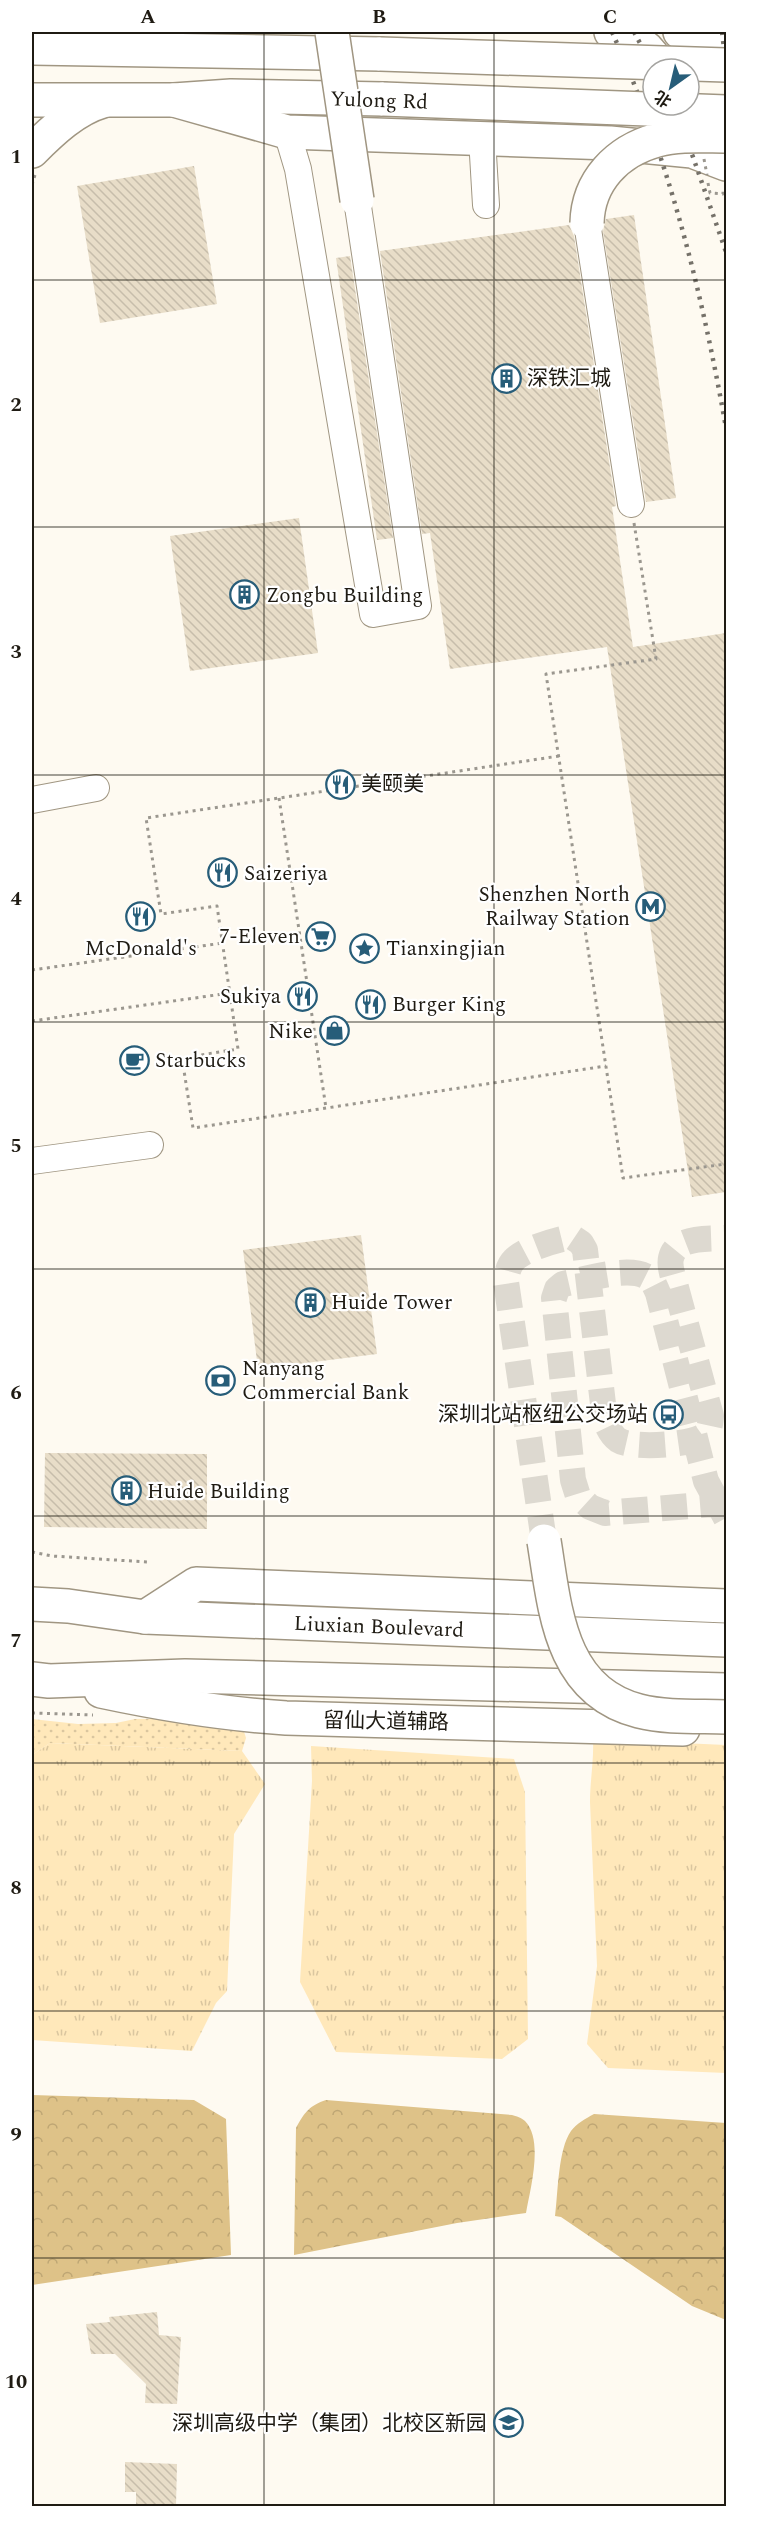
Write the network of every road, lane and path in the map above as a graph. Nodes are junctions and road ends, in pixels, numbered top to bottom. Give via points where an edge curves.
1 (276, 32) edge
2 (332, 32) edge
3 (611, 32) edge
4 (680, 32) edge
5 (96, 40) edge
6 (726, 40) edge
7 (32, 48) edge
8 (182, 50) junction
9 (653, 57) edge
10 (726, 65) edge
11 (32, 100) edge
12 (96, 100) junction
13 (174, 100) junction
14 (726, 112) edge
15 (653, 117) edge
16 (287, 132) junction
17 (726, 136) edge
18 (482, 138) junction
19 (610, 143) junction
20 (32, 151) edge
21 (726, 164) edge
22 (357, 200) joint
23 (486, 205) dead end
24 (587, 223) joint
25 (631, 504) joint
26 (559, 756) junction
27 (96, 788) dead end
28 (279, 798) junction
29 (32, 800) edge
30 (223, 944) junction
31 (32, 970) edge
32 (230, 993) junction
33 (32, 1021) edge
34 (606, 1066) junction
35 (326, 1108) junction
36 (150, 1145) dead end
37 (32, 1161) edge
38 (726, 1164) edge
39 (544, 1541) tunnel mouth
40 (32, 1552) edge
41 (147, 1562) dead end
42 (32, 1591) edge
43 (32, 1604) edge
44 (68, 1606) junction
45 (726, 1606) edge
46 (145, 1617) junction
47 (726, 1640) edge
48 (40, 1680) edge
49 (726, 1690) edge
50 (726, 1717) edge
51 (726, 1731) edge

1 - 8 main road
2 - 22 main road, bridge
3 - 9 main road via 638,41
4 - 6 main road
5 - 7 main road
5 - 8 main road via 141,51
5 - 12 main road
8 - 10 main road, bridge
11 - 12 main road, Yulong Rd
12 - 13 main road, Yulong Rd
12 - 20 main road
13 - 14 main road, Yulong Rd, bridge via 231,96 383,99
13 - 16 main road
15 - 19 main road via 639,133
16 - 18 main road
16 - 22 street via 298,169 373,614 418,606
17 - 24 main road, bridge via 658,139 629,151 612,164 592,194
18 - 19 main road
18 - 23 street
19 - 21 main road via 692,152
24 - 25 street
25 - 26 path via 656,659 546,674
26 - 28 path
26 - 34 path
27 - 29 street
28 - 30 path via 146,818 161,914 218,906
28 - 35 path
30 - 31 path
30 - 32 path
32 - 33 path
32 - 35 path via 238,1049 182,1058 193,1128
34 - 35 path
34 - 38 path via 623,1178
36 - 37 street
39 - 50 main road, bridge via 565,1644 582,1676 594,1689 639,1712
40 - 41 path
42 - 44 main road
43 - 44 main road, Liuxian Boulevard
44 - 46 main road, Liuxian Boulevard
45 - 46 main road via 196,1584
46 - 47 main road, Liuxian Boulevard
48 - 49 main road via 185,1676
48 - 51 main road, 留仙大道辅路 via 161,1704 244,1715

